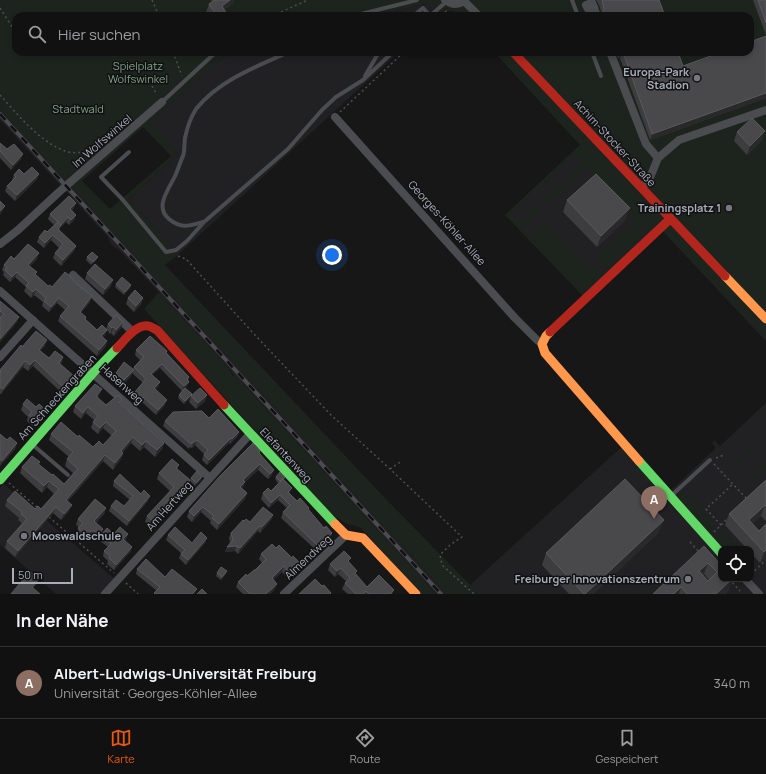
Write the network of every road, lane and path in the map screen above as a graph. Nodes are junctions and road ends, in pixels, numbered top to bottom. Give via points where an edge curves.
1 (152, 0) edge
2 (308, 0) edge
3 (417, 0) edge
4 (465, 0) edge
5 (572, 0) edge
6 (446, 1) edge
7 (0, 8) edge
8 (157, 12) edge
9 (281, 12) edge
10 (369, 12) edge
11 (418, 12) edge
12 (426, 12) edge
13 (434, 12) edge
14 (476, 12) edge
15 (576, 12) edge
16 (12, 27) edge
17 (174, 56) edge
18 (212, 56) edge
19 (280, 56) edge
20 (377, 56) edge
21 (389, 56) edge
22 (400, 56) edge
23 (517, 56) edge
24 (594, 56) edge
25 (612, 56) edge
26 (601, 76) dead end
27 (363, 80) junction
28 (184, 82) junction
29 (152, 86) dead end
30 (0, 95) edge
31 (162, 102) junction
32 (766, 110) edge
33 (335, 117) joint
34 (129, 152) dead end
35 (99, 158) junction
36 (658, 158) junction
37 (641, 187) junction
38 (670, 219) junction
39 (204, 222) junction
40 (0, 244) edge
41 (166, 252) junction
42 (73, 275) dead end
43 (0, 291) edge
44 (766, 319) edge
45 (33, 320) junction
46 (143, 326) joint
47 (134, 332) junction
48 (544, 348) junction
49 (0, 357) edge
50 (93, 373) junction
51 (250, 434) junction
52 (31, 444) junction
53 (724, 455) dead end
54 (710, 460) junction
55 (402, 461) dead end
56 (390, 469) junction
57 (68, 475) dead end
58 (210, 478) junction
59 (1, 479) edge
60 (733, 484) junction
61 (670, 497) junction
62 (747, 499) edge
63 (43, 512) edge
64 (731, 515) edge
65 (49, 518) edge
66 (721, 525) junction
67 (346, 535) junction
68 (707, 538) junction
69 (690, 542) dead end
70 (718, 550) edge
71 (701, 554) edge
72 (766, 560) edge
73 (754, 571) edge
74 (120, 578) junction
75 (732, 582) edge
76 (748, 582) edge
77 (740, 591) dead end
78 (105, 594) edge
79 (138, 594) edge
80 (284, 594) edge
81 (416, 594) edge
82 (474, 594) edge
83 (759, 594) edge

1 - 8 path
2 - 9 path
3 - 10 lane
4 - 6 street via 456,4
4 - 14 street
5 - 15 lane
6 - 13 lane
7 - 16 path
11 - 12 lane via 423,8
17 - 28 path
18 - 28 lane, Im Wolfswinkel
19 - 39 lane via 243,72 225,84 207,98 189,123 184,153 176,176 165,194 162,207 166,217 176,225 188,226
20 - 27 lane
21 - 27 lane
22 - 33 path
23 - 37 street, Achim-Stocker-Straße
24 - 26 lane
25 - 36 street via 646,144
27 - 39 lane via 322,110 288,148
28 - 31 lane, Im Wolfswinkel
29 - 31 path
30 - 35 path via 48,142 66,152 90,152
31 - 35 street, Im Wolfswinkel
32 - 36 street via 679,140
33 - 48 street, Georges-Köhler-Allee
34 - 41 lane via 101,177
35 - 40 street, Im Wolfswinkel
36 - 37 street via 649,180
37 - 38 street, Achim-Stocker-Straße
38 - 44 street, Achim-Stocker-Straße
38 - 48 street via 546,336
39 - 41 lane via 176,250
41 - 56 path via 186,259 331,416
42 - 47 street
43 - 45 street, Hasenweg
45 - 49 street
45 - 50 street, Hasenweg
46 - 47 street, Am Schneckengraben
46 - 51 street, Elefantenweg via 156,330
47 - 50 street, Am Schneckengraben
48 - 61 street, Georges-Köhler-Allee
50 - 52 street, Am Schneckengraben
50 - 58 street, Hasenweg
51 - 58 street, Am Hertweg
51 - 67 street, Elefantenweg
52 - 57 lane
52 - 59 street, Am Schneckengraben
53 - 54 path
54 - 60 path
54 - 61 lane
55 - 56 path
56 - 82 path via 462,536 440,555 442,565
58 - 74 street, Am Hertweg
59 - 63 path
60 - 62 path
60 - 66 path via 706,509
61 - 68 street, Georges-Köhler-Allee
64 - 66 path
65 - 74 path
66 - 68 path
67 - 80 street, Almendweg
67 - 81 street via 363,538
68 - 70 street, Georges-Köhler-Allee
69 - 71 path
72 - 73 path
74 - 78 street, Am Hertweg
74 - 79 path
75 - 77 path
76 - 83 street

